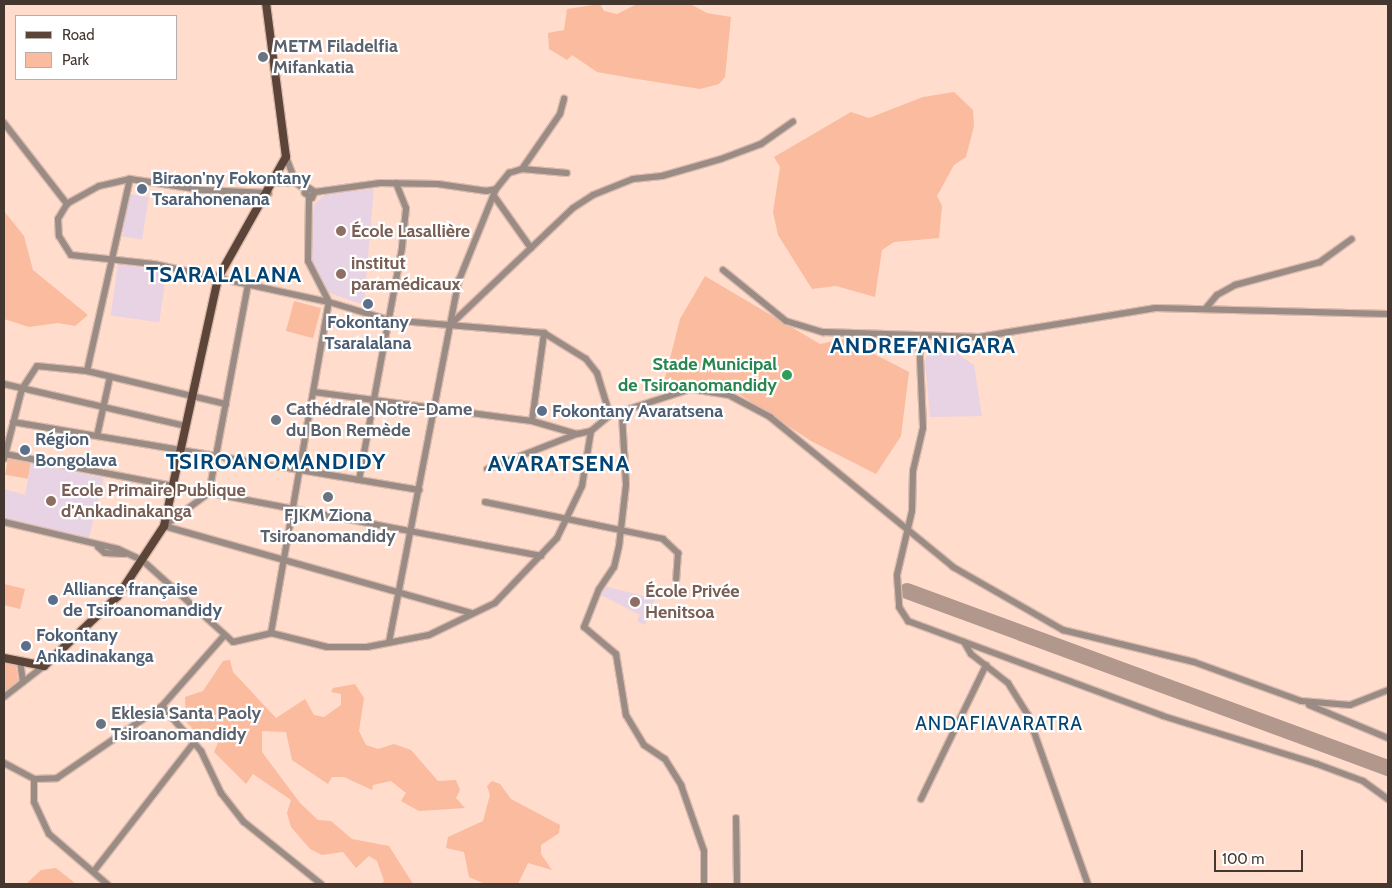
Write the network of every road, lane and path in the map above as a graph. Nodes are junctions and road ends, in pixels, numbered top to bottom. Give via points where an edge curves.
1 (266, 4) edge
2 (564, 99) dead end
3 (793, 122) dead end
4 (4, 123) edge
5 (286, 157) junction
6 (522, 169) junction
7 (567, 173) dead end
8 (130, 179) junction
9 (296, 182) junction
10 (275, 183) junction
11 (396, 183) junction
12 (306, 190) junction
13 (315, 192) junction
14 (495, 192) junction
15 (269, 193) junction
16 (309, 198) junction
17 (67, 204) junction
18 (1352, 239) dead end
19 (531, 248) junction
20 (113, 257) junction
21 (724, 270) dead end
22 (218, 278) junction
23 (248, 285) junction
24 (330, 302) junction
25 (1206, 308) junction
26 (1388, 314) edge
27 (389, 320) junction
28 (449, 327) junction
29 (544, 333) junction
30 (919, 335) junction
31 (87, 372) junction
32 (110, 377) junction
33 (4, 384) edge
34 (22, 389) junction
35 (314, 392) junction
36 (192, 397) junction
37 (374, 400) junction
38 (226, 404) junction
39 (103, 408) junction
40 (433, 408) junction
41 (610, 415) junction
42 (622, 415) junction
43 (13, 422) junction
44 (532, 422) junction
45 (186, 426) junction
46 (591, 431) junction
47 (577, 434) junction
48 (97, 436) junction
49 (181, 450) junction
50 (216, 456) junction
51 (4, 457) edge
52 (487, 469) dead end
53 (300, 471) junction
54 (359, 480) junction
55 (173, 486) junction
56 (418, 490) junction
57 (209, 493) junction
58 (486, 502) dead end
59 (293, 509) junction
60 (568, 517) junction
61 (4, 522) edge
62 (164, 526) junction
63 (621, 529) junction
64 (907, 529) junction
65 (411, 530) junction
66 (541, 556) junction
67 (142, 560) junction
68 (284, 560) junction
69 (676, 579) dead end
70 (399, 592) junction
71 (471, 613) junction
72 (271, 633) junction
73 (224, 636) junction
74 (389, 642) junction
75 (964, 642) junction
76 (4, 658) edge
77 (20, 661) junction
78 (986, 665) junction
79 (44, 666) junction
80 (23, 682) junction
81 (1388, 690) edge
82 (4, 697) edge
83 (1301, 702) junction
84 (162, 706) junction
85 (1388, 738) edge
86 (192, 745) dead end
87 (4, 763) edge
88 (34, 779) junction
89 (1387, 798) edge
90 (921, 799) dead end
91 (736, 818) dead end
92 (94, 871) junction
93 (107, 884) edge
94 (321, 884) edge
95 (704, 884) edge
96 (737, 884) edge
97 (1088, 884) edge

1 - 5 main road
2 - 6 street via 560,114
3 - 19 street via 760,144 721,159 616,184 573,208
4 - 17 street
5 - 9 street
5 - 10 main road
6 - 7 street
6 - 14 street via 509,173
8 - 15 street via 202,190
8 - 17 street via 99,186
8 - 20 street
9 - 10 street
9 - 12 street
10 - 15 main road
11 - 13 street
11 - 14 street via 438,184 477,192
11 - 27 street via 406,208
12 - 13 street
12 - 16 street
13 - 16 street
14 - 19 street
14 - 28 street via 459,280
15 - 22 main road
16 - 24 street via 308,261
17 - 20 street via 58,219 63,248 71,255
18 - 25 street via 1320,262 1235,286 1217,295
19 - 28 street
20 - 22 street
20 - 31 street
21 - 30 street via 760,303 806,330
22 - 23 street
22 - 36 main road
23 - 24 street
23 - 38 street
24 - 27 street
24 - 35 street
25 - 26 street
25 - 30 street via 1138,310 979,337
27 - 28 street
27 - 37 street
28 - 29 street
28 - 40 street
29 - 41 street via 586,359 597,373
29 - 44 street
30 - 64 street via 924,411
31 - 32 street
31 - 34 street via 37,366
32 - 36 street
32 - 39 street
33 - 34 street
34 - 39 street
34 - 43 street
35 - 37 street
35 - 53 street
36 - 38 street
36 - 45 main road
37 - 40 street
37 - 54 street
38 - 50 street
39 - 45 street
39 - 48 street
40 - 44 street
40 - 56 street
41 - 42 street
41 - 46 street
42 - 63 street via 626,476
42 - 64 street via 691,390 729,395 770,417
43 - 48 street
43 - 51 street
44 - 47 street
45 - 49 main road
46 - 47 street
46 - 60 street via 582,486
47 - 52 street
48 - 49 street
49 - 50 street
49 - 55 main road
50 - 53 street
50 - 57 street
51 - 55 street
53 - 54 street
53 - 59 street
54 - 56 street
55 - 57 street
55 - 62 main road
56 - 65 street
57 - 59 street
57 - 62 street
58 - 60 street
59 - 65 street
59 - 68 street
60 - 63 street
60 - 66 street
61 - 67 street
62 - 67 main road
62 - 68 street
63 - 69 street via 674,546 678,553
63 - 95 street via 614,566 599,589 584,629 602,638 616,654 626,714 644,745 665,759 681,784 704,851
64 - 75 street via 897,575 898,607 908,621
64 - 83 street via 953,567 1063,630 1194,662
65 - 66 street
65 - 70 street
66 - 71 street via 495,603
67 - 73 street
67 - 79 main road via 103,613
68 - 70 street
68 - 72 street
70 - 71 street
70 - 74 street
71 - 74 street via 446,629
72 - 73 street via 244,643
72 - 74 street via 326,647
73 - 84 street
75 - 78 street
75 - 89 street via 1163,716 1317,764 1362,781
76 - 77 main road
77 - 79 main road
77 - 80 street
78 - 90 street
78 - 97 street via 1008,683 1028,715
79 - 80 street
80 - 82 street
81 - 83 street via 1350,705
83 - 85 street
84 - 88 street via 57,778
84 - 94 street via 201,751 221,793 244,822
86 - 92 street
87 - 88 street
88 - 92 street via 34,802 49,834
91 - 96 street
92 - 93 street

